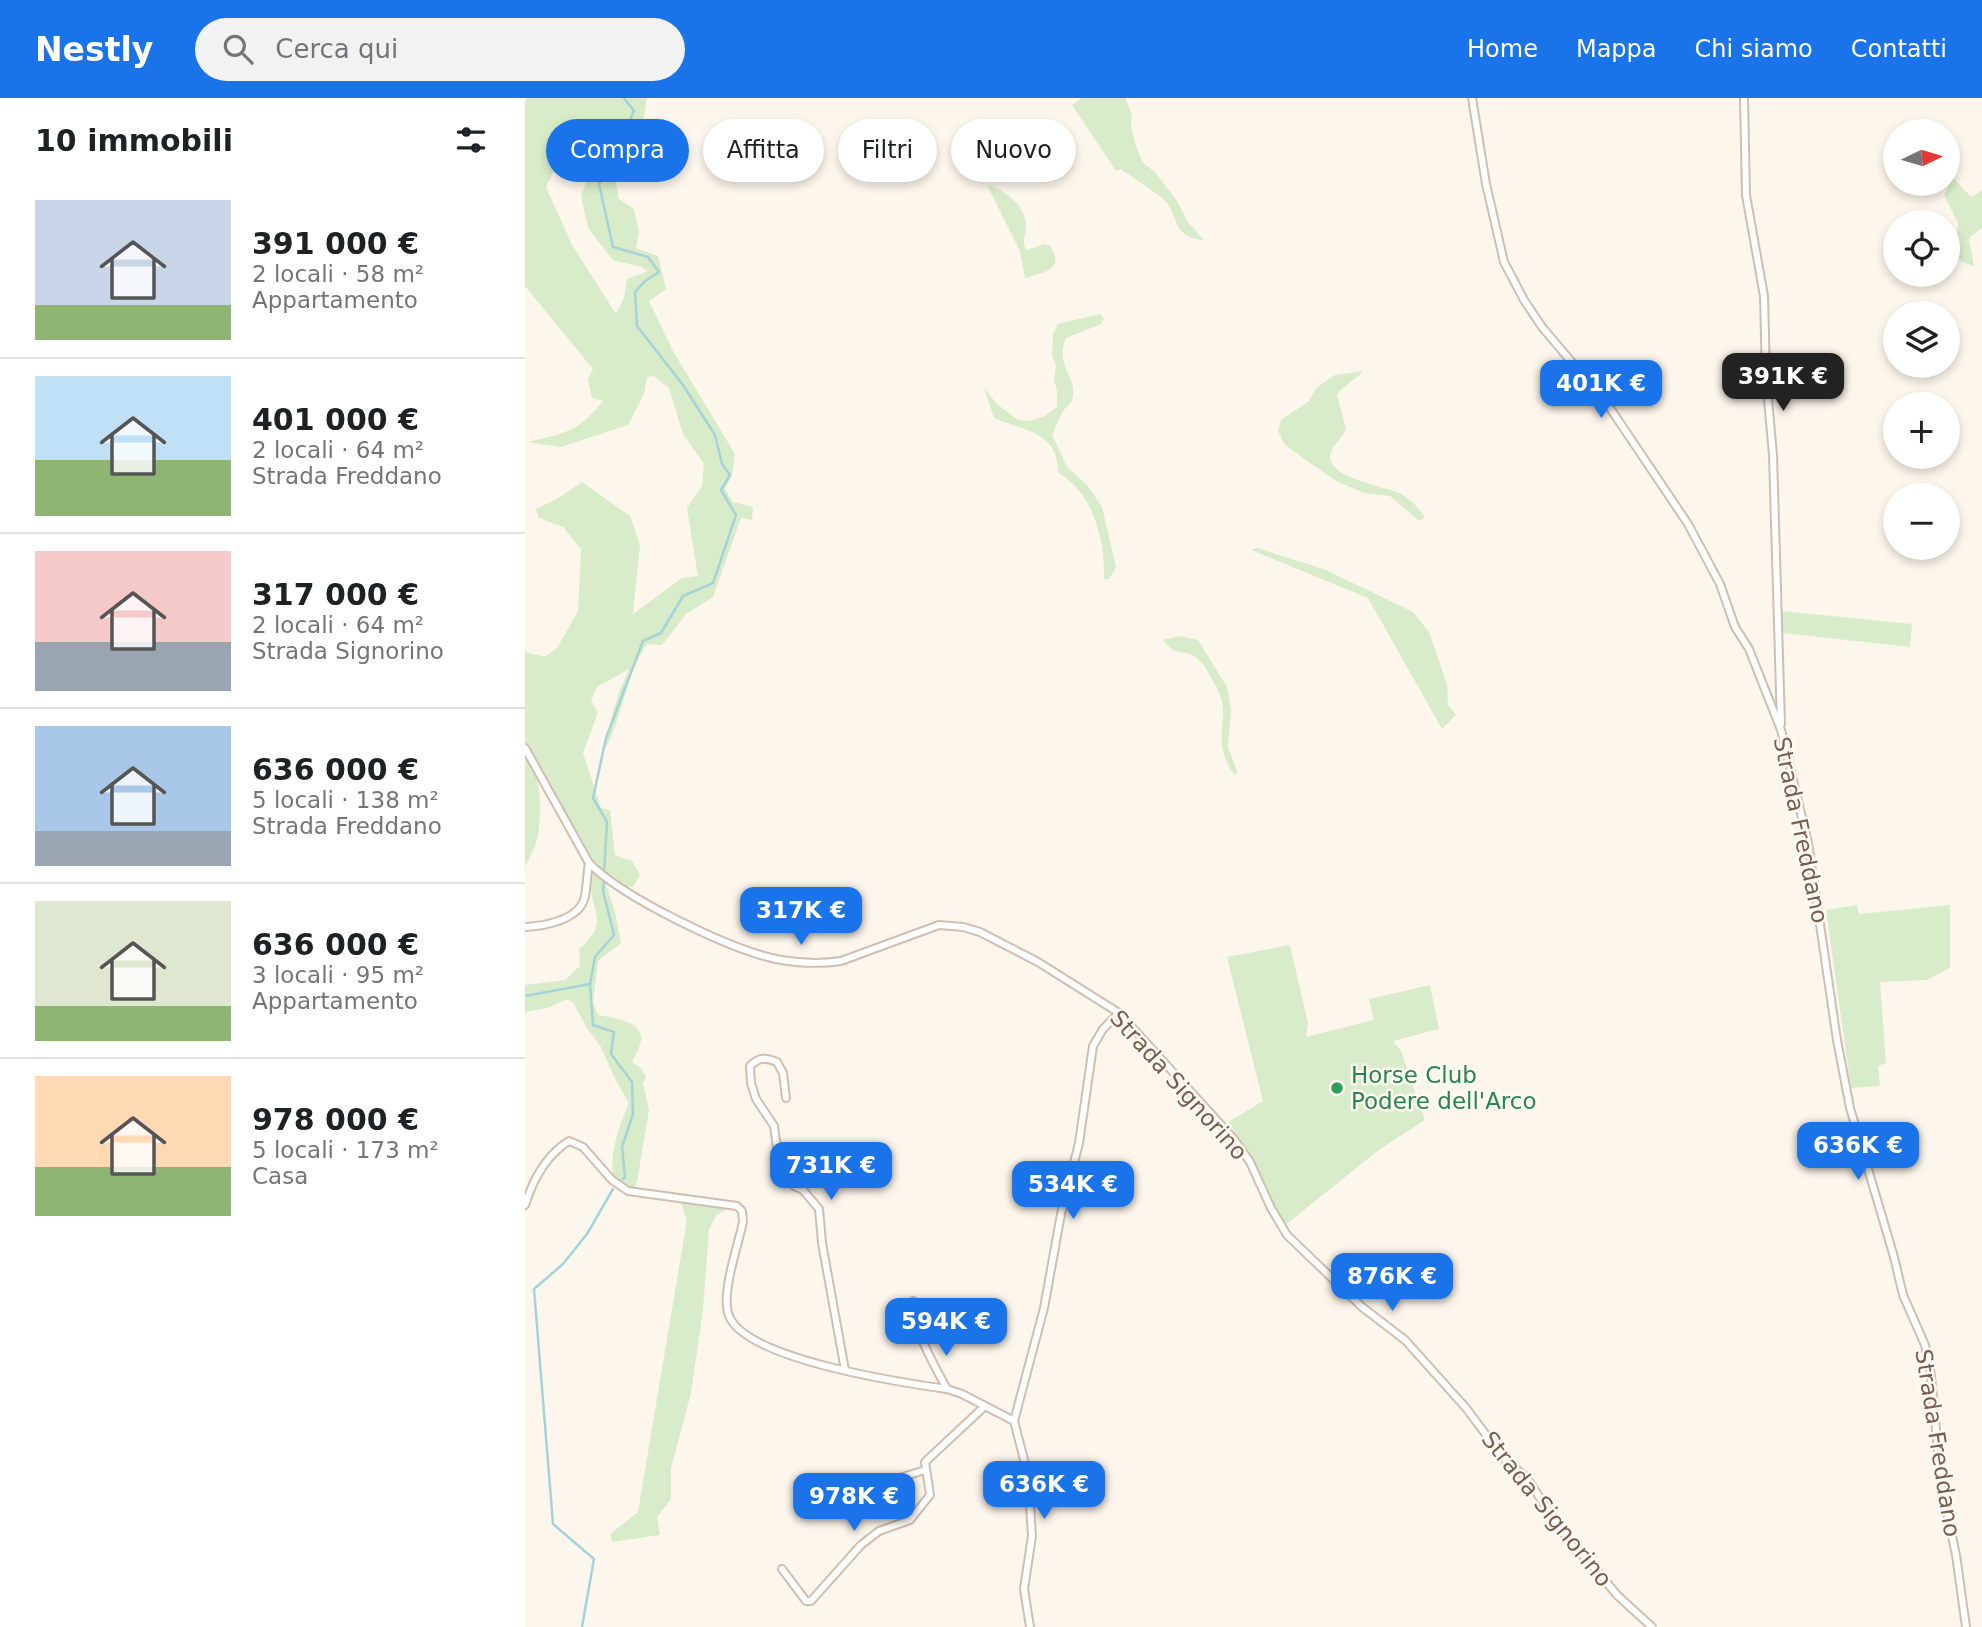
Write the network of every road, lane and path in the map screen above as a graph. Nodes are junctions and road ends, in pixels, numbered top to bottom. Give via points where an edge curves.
1 (1472, 98) edge
2 (1744, 98) edge
3 (1781, 730) junction
4 (525, 748) edge
5 (589, 863) junction
6 (525, 927) edge
7 (1119, 1013) junction
8 (786, 1098) dead end
9 (525, 1205) edge
10 (912, 1301) dead end
11 (845, 1370) junction
12 (947, 1390) junction
13 (985, 1406) junction
14 (1014, 1421) junction
15 (925, 1471) junction
16 (838, 1496) dead end
17 (782, 1569) dead end
18 (1030, 1627) edge
19 (1652, 1627) edge
20 (1966, 1627) edge

1 - 3 street, Strada Freddano via 1504,262 1542,327 1608,405 1688,524 1720,584
2 - 3 street via 1746,195 1763,296 1773,454
3 - 20 street, Strada Freddano via 1808,843 1850,1108 1903,1295 1925,1345 1941,1484
4 - 5 street, Strada Signorino
5 - 6 street via 585,899 571,915 548,925
5 - 7 street, Strada Signorino via 618,888 690,925 776,958 841,961 939,926 963,927 1038,962
7 - 14 street via 1093,1046 1079,1143
7 - 19 street, Strada Signorino via 1233,1138 1287,1235 1362,1307 1405,1340 1505,1460 1526,1478 1574,1549
8 - 11 street via 777,1062 767,1058 750,1066 757,1099 774,1126 785,1177 820,1209
9 - 11 street via 541,1168 569,1141 583,1147 628,1191 737,1206 743,1223 728,1290 728,1314 738,1328 771,1348
10 - 12 street via 913,1314
11 - 12 street
12 - 13 street
13 - 14 street
13 - 15 street via 925,1462
14 - 18 street via 1028,1475 1032,1536 1024,1588
15 - 16 street
15 - 17 street via 930,1495 910,1520 879,1531 861,1545 811,1601 806,1601

